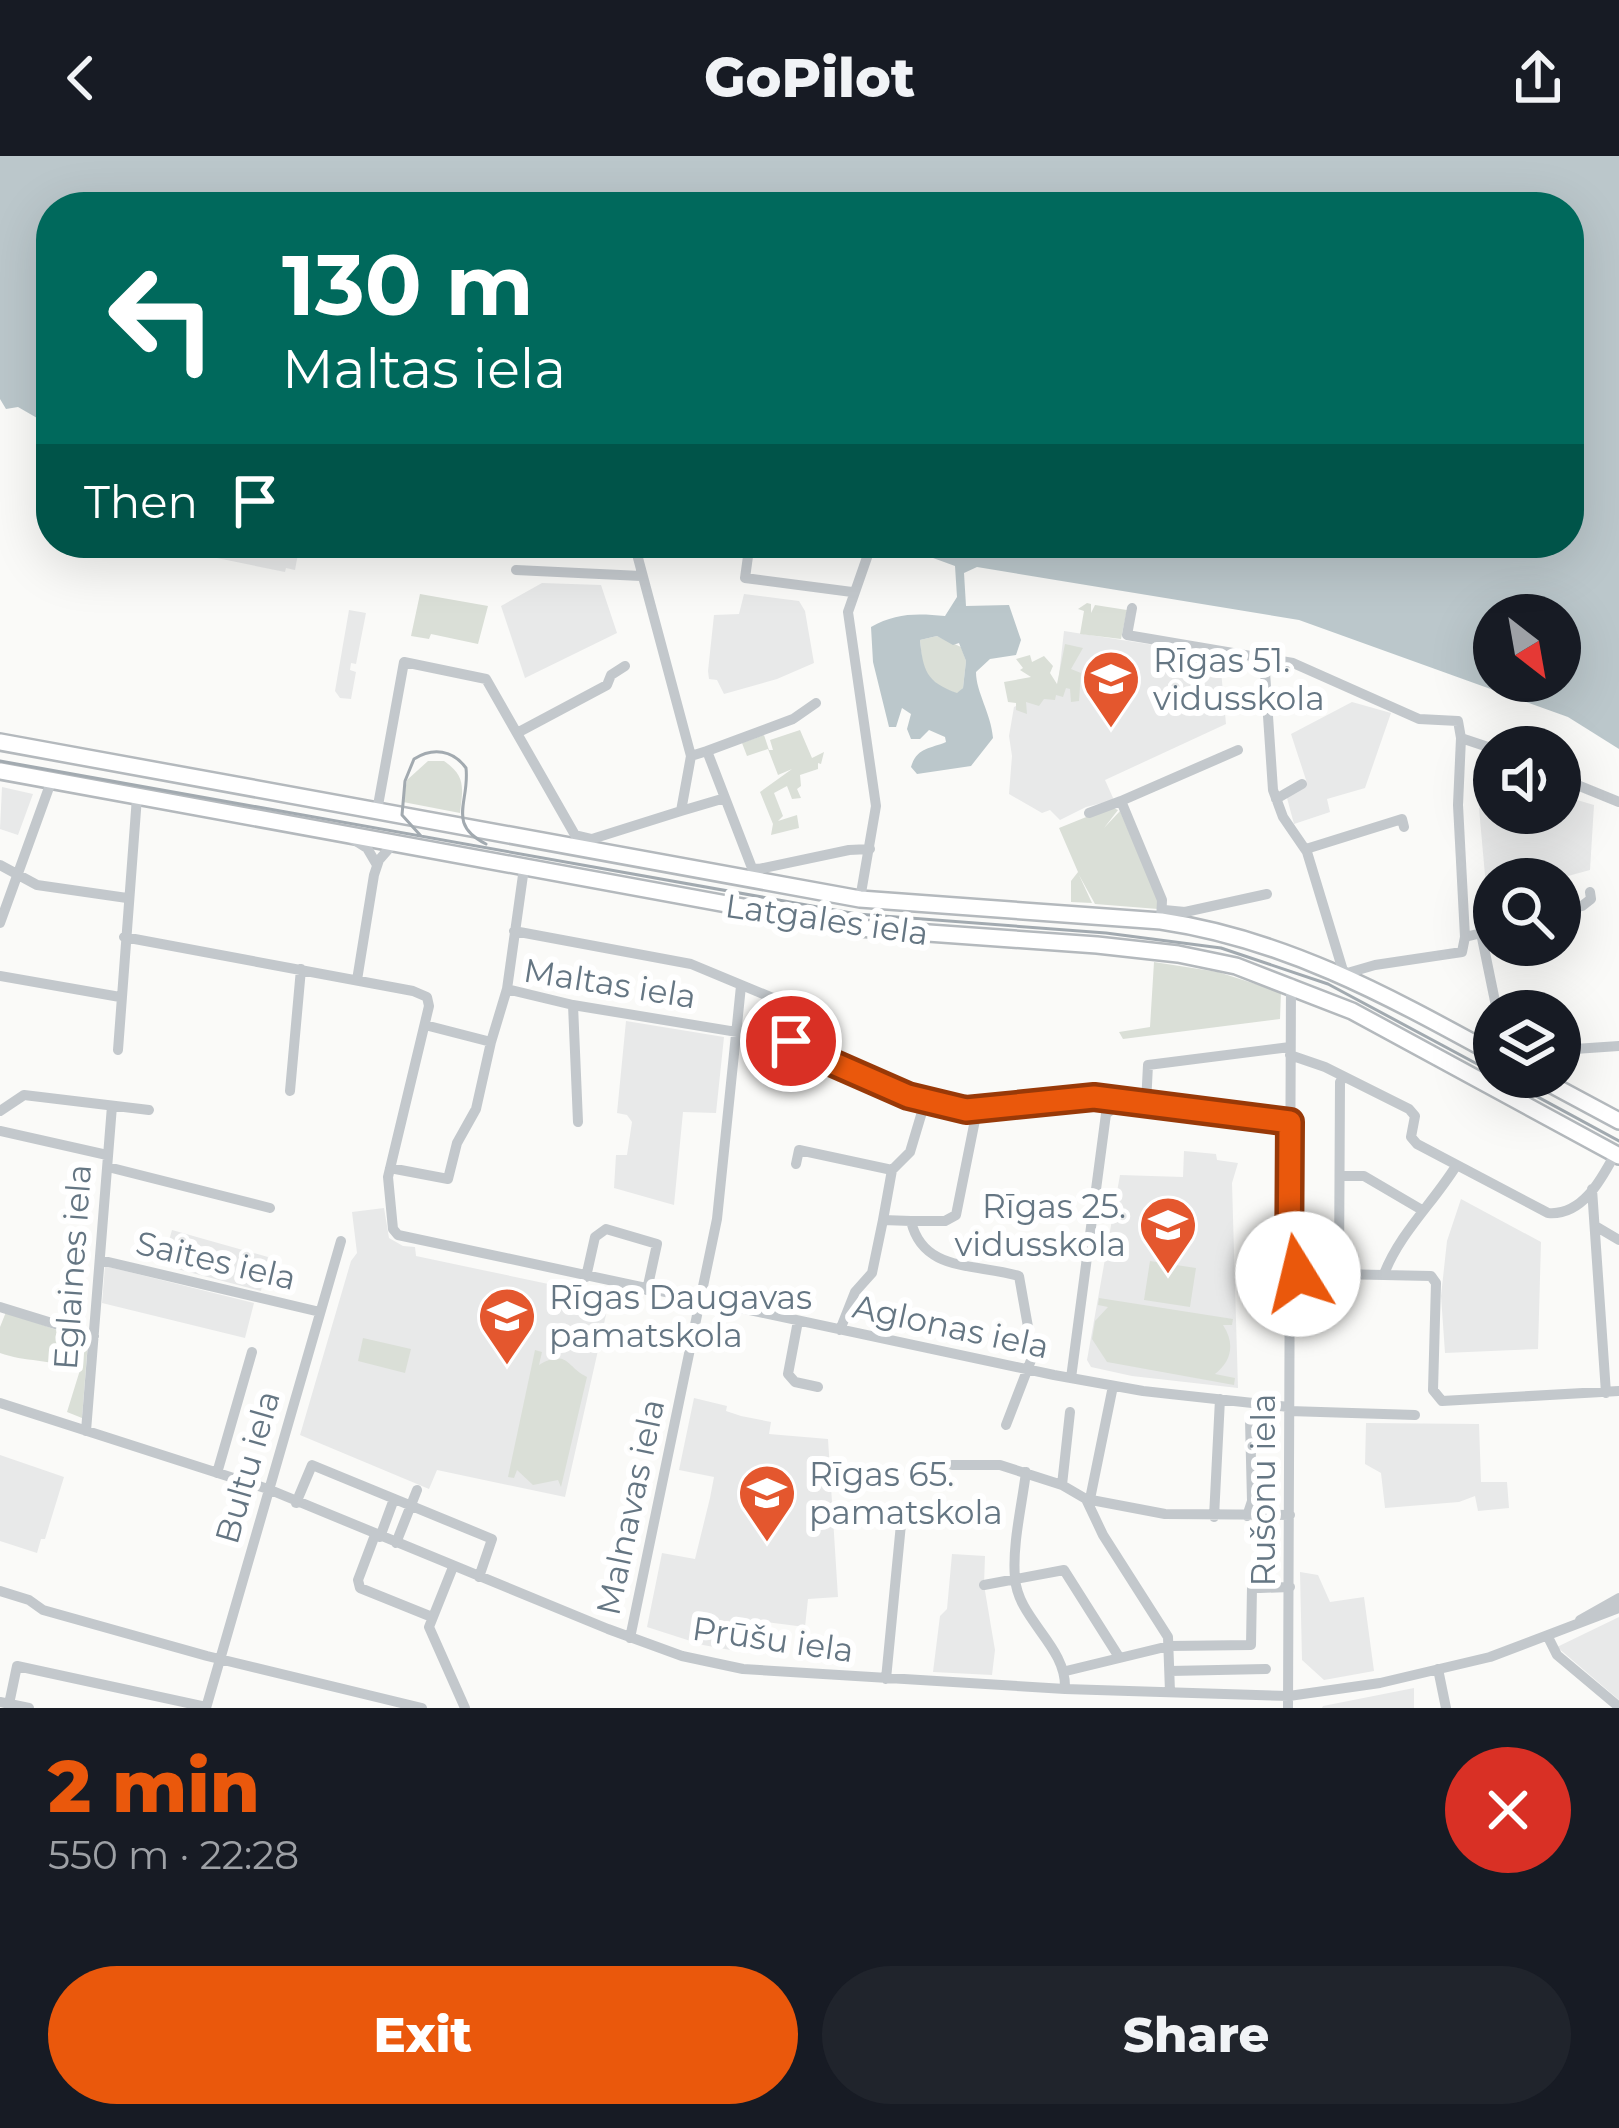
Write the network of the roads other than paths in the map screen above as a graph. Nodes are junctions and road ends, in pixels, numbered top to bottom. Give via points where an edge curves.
1 (637, 558) edge
2 (748, 558) edge
3 (866, 558) edge
4 (516, 570) dead end
5 (640, 576) junction
6 (852, 592) junction
7 (1132, 608) dead end
8 (1264, 657) junction
9 (625, 666) dead end
10 (816, 703) dead end
11 (517, 733) junction
12 (1461, 738) junction
13 (0, 742) edge
14 (1473, 742) edge
15 (1238, 749) dead end
16 (707, 751) junction
17 (691, 756) junction
18 (142, 768) junction
19 (0, 771) edge
20 (51, 782) junction
21 (1302, 784) dead end
22 (1581, 787) edge
23 (137, 796) junction
24 (725, 798) junction
25 (1276, 799) junction
26 (1121, 801) junction
27 (1619, 802) edge
28 (377, 811) junction
29 (681, 811) junction
30 (1089, 813) dead end
31 (1404, 827) dead end
32 (346, 835) junction
33 (582, 843) junction
34 (393, 844) junction
35 (1306, 849) junction
36 (870, 850) junction
37 (377, 865) junction
38 (0, 866) edge
39 (524, 868) junction
40 (17, 875) junction
41 (758, 875) junction
42 (1590, 892) dead end
43 (1268, 894) dead end
44 (127, 898) junction
45 (860, 899) junction
46 (898, 904) junction
47 (1581, 906) edge
48 (1162, 916) junction
49 (0, 923) edge
50 (514, 931) junction
51 (895, 932) junction
52 (1473, 935) edge
53 (124, 937) junction
54 (1465, 937) junction
55 (1473, 950) edge
56 (1462, 952) junction
57 (301, 969) junction
58 (1345, 974) junction
59 (0, 976) edge
60 (356, 980) junction
61 (1291, 984) junction
62 (741, 986) junction
63 (507, 988) junction
64 (120, 997) junction
65 (573, 1006) junction
66 (425, 1025) junction
67 (737, 1031) junction
68 (791, 1041) junction
69 (491, 1042) junction
70 (1473, 1043) edge
71 (1619, 1046) edge
72 (1581, 1049) edge
73 (118, 1050) dead end
74 (1290, 1051) junction
75 (1344, 1077) junction
76 (290, 1091) dead end
77 (1094, 1097) junction
78 (1576, 1098) edge
79 (1122, 1101) junction
80 (925, 1102) junction
81 (1145, 1104) junction
82 (112, 1106) junction
83 (148, 1110) dead end
84 (977, 1110) junction
85 (0, 1112) edge
86 (1106, 1114) junction
87 (1619, 1121) edge
88 (578, 1122) dead end
89 (1290, 1122) junction
90 (0, 1131) edge
91 (1617, 1155) edge
92 (107, 1161) junction
93 (796, 1164) dead end
94 (1456, 1166) junction
95 (390, 1168) junction
96 (892, 1170) junction
97 (1340, 1176) junction
98 (1592, 1189) junction
99 (270, 1208) dead end
100 (1422, 1210) junction
101 (883, 1220) junction
102 (911, 1221) junction
103 (1597, 1227) junction
104 (1619, 1240) edge
105 (341, 1241) dead end
106 (100, 1260) junction
107 (1289, 1273) junction
108 (1339, 1274) junction
109 (1384, 1274) junction
110 (586, 1277) junction
111 (647, 1290) junction
112 (701, 1301) junction
113 (0, 1306) edge
114 (320, 1312) junction
115 (798, 1322) junction
116 (840, 1330) junction
117 (94, 1336) junction
118 (252, 1352) dead end
119 (1030, 1370) junction
120 (1071, 1378) junction
121 (1113, 1385) junction
122 (818, 1387) dead end
123 (1612, 1392) edge
124 (1220, 1399) junction
125 (0, 1403) edge
126 (1289, 1409) junction
127 (1070, 1412) dead end
128 (1415, 1414) dead end
129 (1250, 1420) dead end
130 (1006, 1425) dead end
131 (86, 1431) junction
132 (952, 1465) dead end
133 (1026, 1472) junction
134 (217, 1473) junction
135 (1062, 1485) junction
136 (268, 1489) junction
137 (417, 1490) dead end
138 (394, 1499) junction
139 (1088, 1499) junction
140 (296, 1503) junction
141 (411, 1506) junction
142 (1290, 1515) junction
143 (1247, 1516) junction
144 (1214, 1517) junction
145 (901, 1524) dead end
146 (377, 1536) junction
147 (396, 1544) junction
148 (453, 1567) junction
149 (479, 1577) junction
150 (1015, 1579) junction
151 (984, 1585) dead end
152 (1290, 1587) junction
153 (0, 1591) edge
154 (1619, 1598) edge
155 (1619, 1608) edge
156 (432, 1617) junction
157 (1574, 1626) junction
158 (1548, 1637) junction
159 (630, 1638) junction
160 (1169, 1646) junction
161 (220, 1658) junction
162 (1119, 1658) junction
163 (1266, 1669) dead end
164 (1438, 1669) junction
165 (1066, 1671) junction
166 (1170, 1671) junction
167 (886, 1679) junction
168 (1065, 1689) junction
169 (1171, 1692) junction
170 (1219, 1701) edge
171 (1288, 1702) edge
172 (5, 1703) edge
173 (206, 1707) edge
174 (1619, 1707) edge
175 (29, 1708) edge
176 (422, 1708) edge
177 (466, 1708) edge
178 (1446, 1708) edge

1 - 5 street
2 - 6 street via 745,578
3 - 6 street
4 - 5 street
5 - 17 street
6 - 36 street via 850,633 876,806
7 - 8 street via 1127,635
8 - 12 street via 1293,662 1419,719 1458,721
8 - 25 street
9 - 11 street via 607,685
10 - 16 street
11 - 28 street via 486,680 404,662
11 - 33 street
12 - 14 street
12 - 54 street
13 - 18 highway, Latgales iela
15 - 26 street
16 - 17 street
16 - 24 street
17 - 29 street
18 - 23 highway
18 - 28 highway, Latgales iela
19 - 20 highway, Latgales iela
20 - 23 highway, Latgales iela
20 - 40 street
21 - 25 street
22 - 27 street
23 - 32 highway, Latgales iela
23 - 44 street
24 - 29 street
24 - 41 street
25 - 35 street
26 - 30 street
26 - 48 street
28 - 33 highway, Latgales iela
29 - 33 street
31 - 35 street via 1402,819
32 - 34 highway, Latgales iela
32 - 37 street
33 - 41 highway, Latgales iela
34 - 37 street
34 - 39 highway, Latgales iela
35 - 58 street
36 - 41 street
36 - 45 street
37 - 60 street
38 - 40 street
39 - 50 street
39 - 51 highway, Latgales iela
40 - 44 street
40 - 49 street
41 - 45 highway, Latgales iela
42 - 47 street
43 - 48 street
44 - 53 street
45 - 46 highway, Latgales iela
46 - 48 highway, Latgales iela
46 - 51 highway
48 - 58 highway, Latgales iela
50 - 62 street via 691,964
50 - 63 street
51 - 61 highway, Latgales iela via 1178,954
52 - 54 street
53 - 57 street
53 - 64 street
54 - 56 street
55 - 56 street
56 - 58 street
57 - 60 street
57 - 76 street
58 - 70 highway, Latgales iela
59 - 64 street
60 - 66 street via 423,993 430,1001
61 - 74 street, Rušonu iela
61 - 91 highway, Latgales iela
62 - 67 street, Malnavas iela
62 - 68 street via 792,1006
63 - 65 street, Maltas iela
63 - 69 street, Maltas iela
64 - 73 street
65 - 67 street, Maltas iela
65 - 88 street
66 - 69 street
66 - 95 street
67 - 68 street, Maltas iela
67 - 112 street, Malnavas iela via 718,1219
68 - 80 street, Maltas iela
69 - 95 street, Maltas iela via 448,1179
71 - 72 street
74 - 75 street
74 - 81 street via 1148,1065
74 - 89 street, Rušonu iela
75 - 94 street via 1409,1109 1411,1137
75 - 97 street
77 - 79 street, Maltas iela
77 - 84 street, Maltas iela
77 - 86 street
78 - 87 highway
79 - 81 street, Maltas iela
79 - 86 street
80 - 84 street, Maltas iela
80 - 96 street via 910,1152
81 - 89 street, Maltas iela
82 - 83 street
82 - 85 street via 23,1095
82 - 92 street, Eglaines iela
84 - 102 street via 956,1215
86 - 120 street
89 - 107 street, Rušonu iela
90 - 92 street
91 - 98 street
92 - 99 street
92 - 106 street, Eglaines iela
93 - 96 street via 799,1150
94 - 98 street via 1554,1214
94 - 100 street
95 - 110 street, Aglonas iela via 395,1233
96 - 101 street
97 - 100 street via 1364,1176
97 - 108 street
98 - 103 street
100 - 109 street
101 - 102 street
101 - 116 street via 872,1274
102 - 119 street via 932,1257 1019,1276
103 - 104 street
103 - 123 street
105 - 114 street, Bultu iela
106 - 114 street, Saites iela
106 - 117 street, Eglaines iela
107 - 108 street
107 - 126 street, Rušonu iela
108 - 109 street
109 - 123 street via 1434,1279 1433,1392 1442,1401
110 - 111 street, Aglonas iela
110 - 111 street via 595,1237 606,1229 657,1244
111 - 112 street, Aglonas iela
112 - 115 street, Aglonas iela
112 - 159 street, Malnavas iela
113 - 117 street
114 - 136 street, Bultu iela
115 - 116 street, Aglonas iela
115 - 122 street via 788,1374
116 - 119 street, Aglonas iela
117 - 131 street, Eglaines iela
118 - 134 street
119 - 120 street, Aglonas iela
119 - 130 street
120 - 121 street, Aglonas iela
121 - 124 street, Aglonas iela
121 - 139 street
124 - 126 street, Aglonas iela
124 - 144 street
125 - 131 street, Prūšu iela
126 - 128 street, Aglonas iela
126 - 142 street, Rušonu iela
127 - 135 street
129 - 143 street
131 - 134 street, Prūšu iela
132 - 133 street
133 - 135 street
133 - 150 street
134 - 136 street, Prūšu iela
135 - 139 street
136 - 140 street, Prūšu iela
136 - 161 street, Bultu iela
137 - 141 street
138 - 140 street via 312,1465
138 - 141 street
138 - 146 street
139 - 144 street
139 - 160 street
140 - 146 street, Prūšu iela
141 - 147 street
141 - 149 street via 492,1539
142 - 143 street
142 - 152 street, Rušonu iela
143 - 144 street
145 - 167 street
146 - 147 street, Prūšu iela
146 - 156 street via 360,1588
147 - 148 street, Prūšu iela
148 - 149 street, Prūšu iela
148 - 156 street
149 - 159 street, Prūšu iela
150 - 151 street
150 - 162 street via 1064,1570
150 - 165 street
152 - 160 street via 1252,1587 1251,1645
152 - 171 street, Rušonu iela
153 - 161 street
154 - 157 street, Prūšu iela
155 - 157 street, Prūšu iela
156 - 177 street via 430,1633
157 - 158 street, Prūšu iela
158 - 164 street, Prūšu iela
158 - 174 street
159 - 167 street, Prūšu iela via 743,1669
160 - 162 street
160 - 166 street
161 - 173 street, Bultu iela
161 - 176 street
162 - 165 street
163 - 166 street
164 - 171 street, Prūšu iela
164 - 178 street
165 - 168 street
166 - 169 street
167 - 168 street, Prūšu iela
168 - 169 street, Prūšu iela
169 - 170 street, Prūšu iela
170 - 171 street, Prūšu iela
172 - 173 street via 17,1666
172 - 175 street

